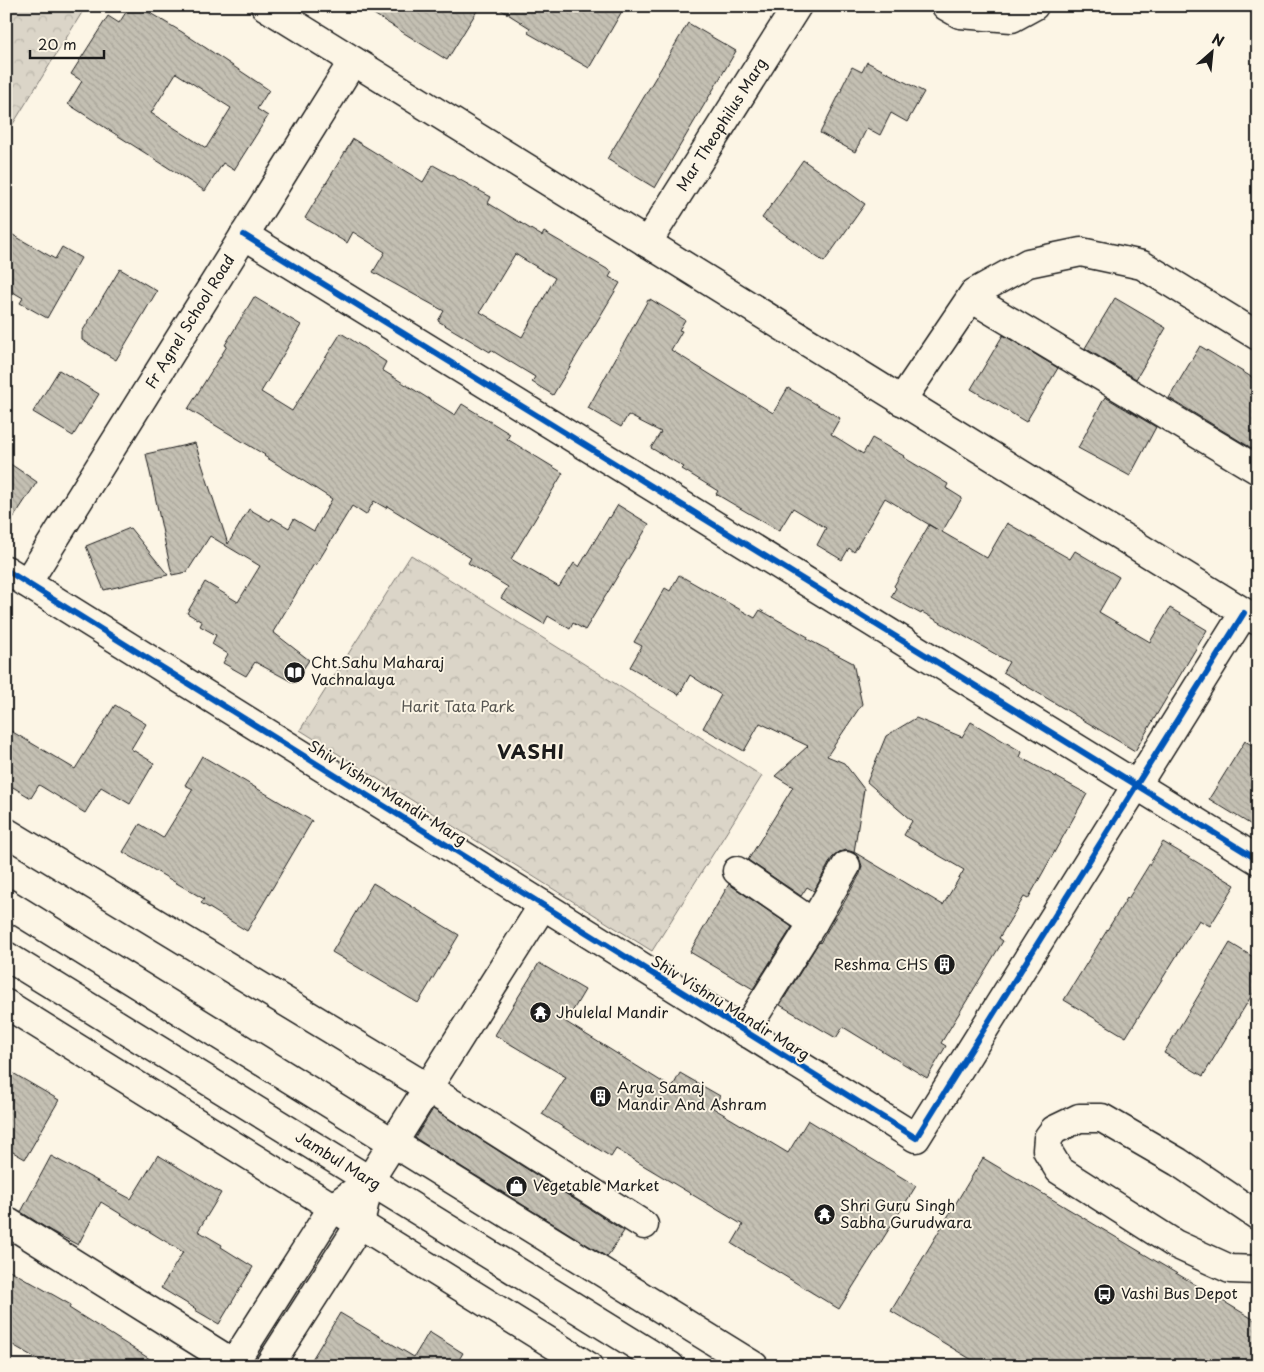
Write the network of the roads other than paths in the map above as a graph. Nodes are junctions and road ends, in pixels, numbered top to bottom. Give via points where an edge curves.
1 (264, 6) edge
2 (797, 6) edge
3 (946, 6) edge
4 (1034, 6) edge
5 (352, 61) junction
6 (244, 235) junction
7 (647, 243) junction
8 (971, 298) junction
9 (1258, 336) edge
10 (901, 401) junction
11 (1258, 470) edge
12 (17, 577) edge
13 (1251, 617) edge
14 (1137, 785) junction
15 (6, 832) edge
16 (1258, 860) edge
17 (846, 866) dead end
18 (737, 871) dead end
19 (6, 903) edge
20 (543, 906) junction
21 (813, 923) junction
22 (6, 956) edge
23 (6, 1004) edge
24 (747, 1033) junction
25 (428, 1088) junction
26 (394, 1143) junction
27 (369, 1181) junction
28 (333, 1207) junction
29 (1258, 1216) edge
30 (6, 1221) edge
31 (360, 1224) junction
32 (644, 1224) dead end
33 (1258, 1270) edge
34 (232, 1364) edge
35 (269, 1366) edge
36 (588, 1366) edge
37 (670, 1366) edge
38 (754, 1366) edge

1 - 5 street
2 - 7 street, Mar Theophilus Marg
3 - 4 street via 960,14 1012,18
5 - 6 street, Fr Agnel School Road
5 - 7 street
6 - 12 street, Fr Agnel School Road
6 - 14 street
7 - 10 street
8 - 9 street via 1028,263 1081,252 1142,265
8 - 10 street
8 - 11 street
10 - 13 street
12 - 20 street, Shiv Vishnu Mandir Marg
13 - 14 street, Shiv Vishnu Mandir Marg
14 - 16 street
14 - 24 street, Shiv Vishnu Mandir Marg via 916,1138
15 - 25 street
17 - 21 street
18 - 21 street
19 - 26 street
20 - 24 street, Shiv Vishnu Mandir Marg
20 - 25 street
21 - 24 street
22 - 27 street, Jambul Marg
23 - 28 street
25 - 26 street
25 - 32 street
26 - 27 street
26 - 38 street
27 - 28 street
27 - 31 street
27 - 37 street, Jambul Marg
28 - 31 street
28 - 34 street
29 - 33 street via 1178,1162 1102,1118 1080,1118 1054,1130 1048,1138 1047,1150 1059,1170 1175,1244 1230,1269
30 - 34 street
31 - 35 street
31 - 36 street

